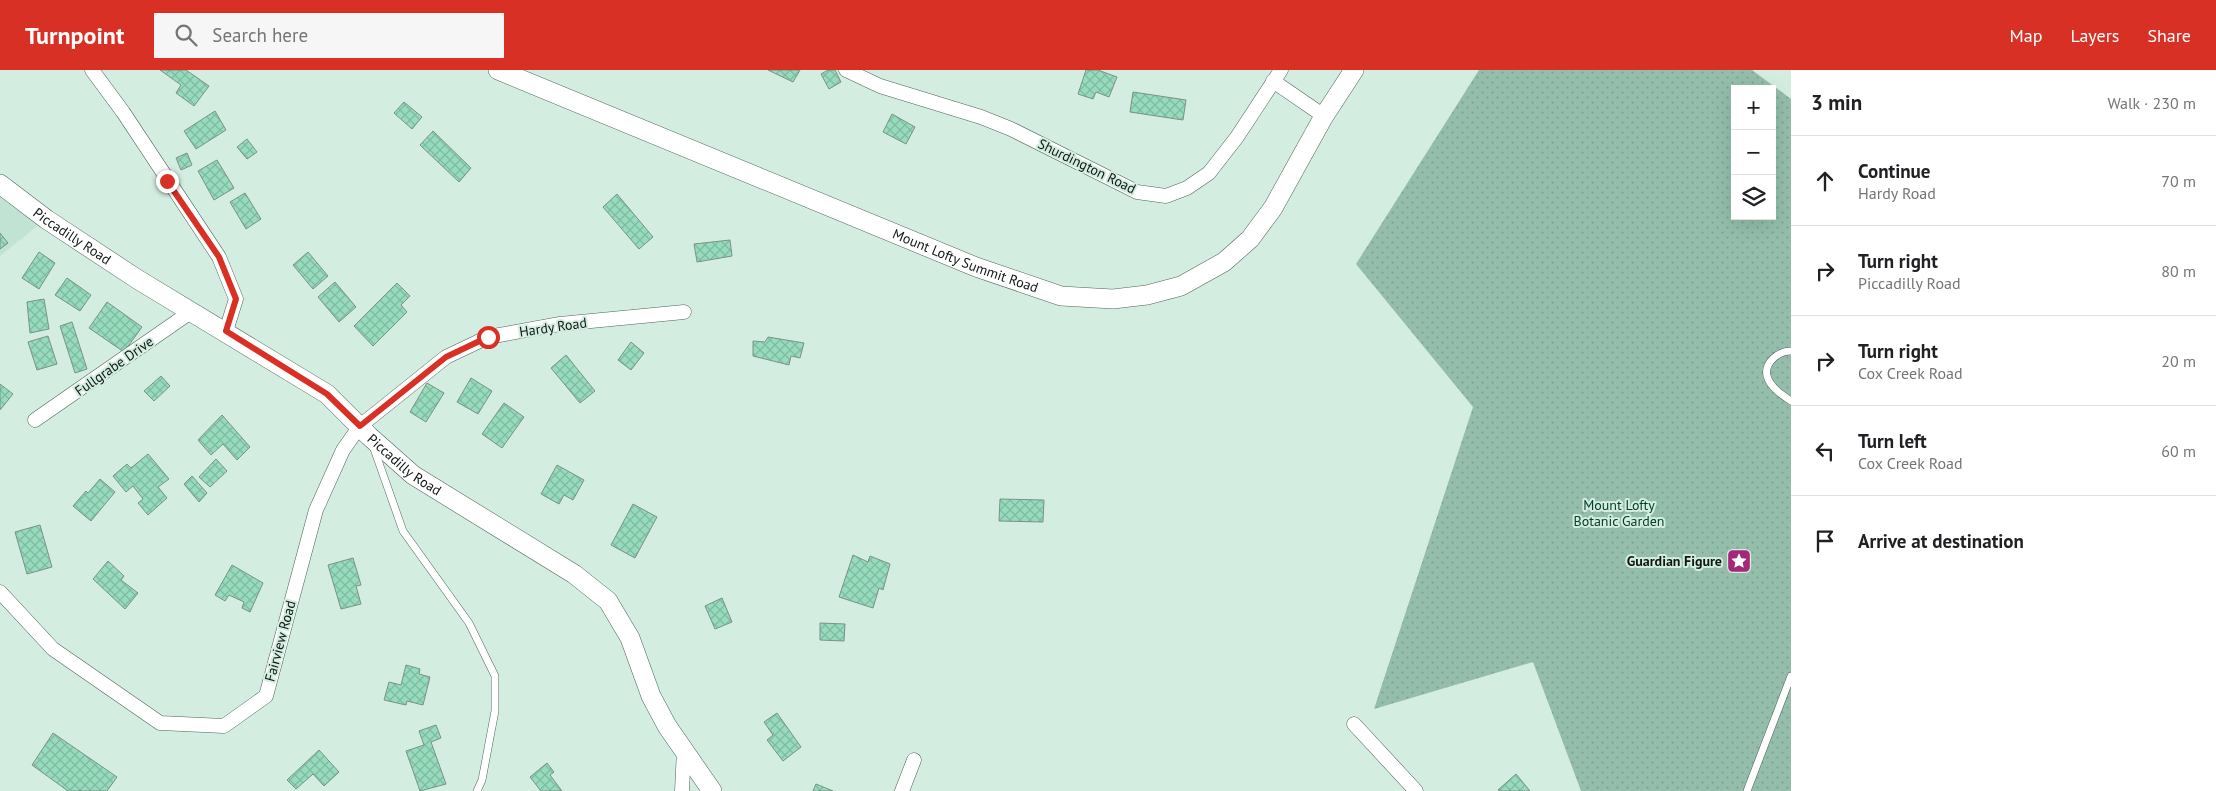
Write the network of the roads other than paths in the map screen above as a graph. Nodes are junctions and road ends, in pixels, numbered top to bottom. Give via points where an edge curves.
1 (92, 70) edge
2 (498, 70) edge
3 (846, 70) edge
4 (1354, 70) edge
5 (1277, 76) edge
6 (1324, 116) junction
7 (0, 184) edge
8 (192, 311) junction
9 (684, 312) dead end
10 (226, 331) junction
11 (1791, 351) edge
12 (1791, 401) edge
13 (35, 420) dead end
14 (364, 431) junction
15 (0, 592) edge
16 (1791, 676) edge
17 (1354, 724) dead end
18 (684, 750) junction
19 (914, 760) dead end
20 (477, 791) edge
21 (682, 791) edge
22 (712, 791) edge
23 (902, 791) edge
24 (1416, 791) edge
25 (1747, 791) edge

1 - 10 street via 219,257 236,299
2 - 6 main road, Mount Lofty Summit Road via 976,268 1061,296 1114,299 1147,296 1181,286 1224,262 1250,239 1273,208
3 - 5 street, Shurdington Road via 880,86 1011,129 1137,192 1166,196 1209,173
4 - 6 main road, Mount Lofty Summit Road
5 - 6 street
7 - 8 main road, Piccadilly Road via 46,219
8 - 10 main road, Piccadilly Road
8 - 13 street, Fullgrabe Drive
9 - 14 street, Hardy Road via 560,324 488,337 446,357
10 - 14 main road, Piccadilly Road via 327,394
11 - 12 lane via 1773,357 1767,376 1775,390
14 - 15 street, Fairview Road via 343,450 316,510 266,696 224,726 160,723 53,648
14 - 18 main road, Piccadilly Road via 413,474 574,574 608,600 630,638 651,696
14 - 20 lane via 403,531 469,623 495,676 495,711
16 - 25 lane
17 - 24 street
18 - 21 street
18 - 22 main road, Piccadilly Road
19 - 23 street

